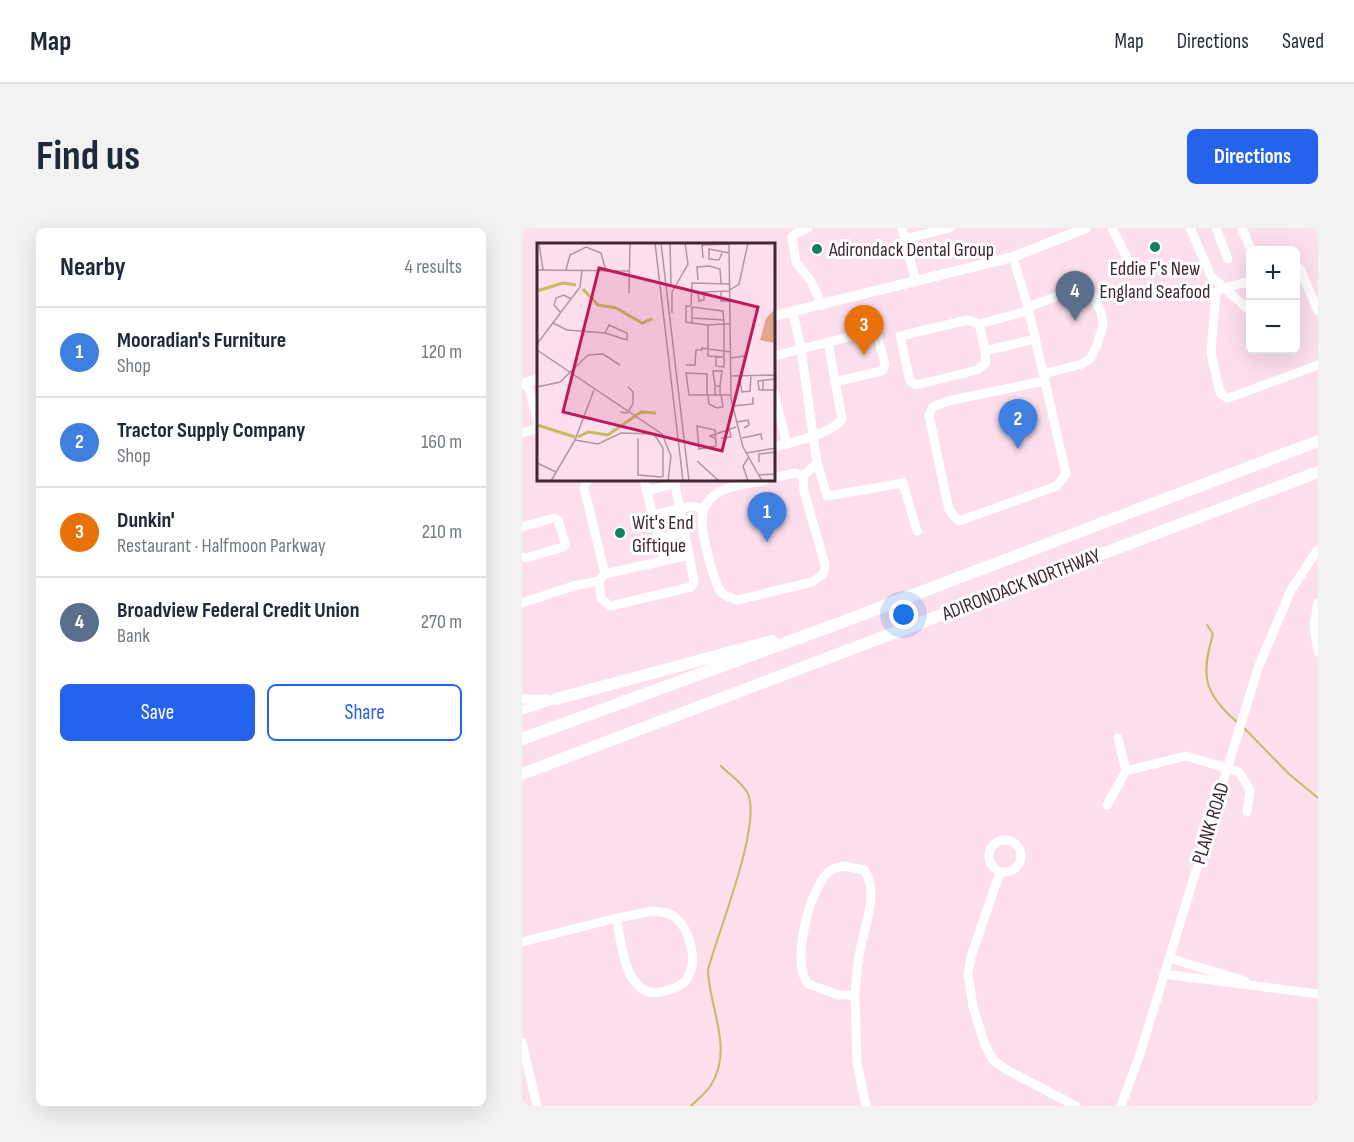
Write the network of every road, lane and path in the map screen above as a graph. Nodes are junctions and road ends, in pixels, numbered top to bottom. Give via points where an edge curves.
1 (808, 228) edge
2 (902, 228) edge
3 (950, 228) edge
4 (1086, 228) edge
5 (1112, 228) edge
6 (1190, 228) edge
7 (1216, 228) edge
8 (1242, 228) edge
9 (1069, 231) edge
10 (905, 240) junction
11 (1249, 246) edge
12 (1013, 257) junction
13 (1228, 259) dead end
14 (1128, 260) dead end
15 (1300, 270) edge
16 (916, 282) junction
17 (1246, 283) edge
18 (1222, 288) junction
19 (822, 306) junction
20 (1246, 307) edge
21 (1028, 309) junction
22 (1318, 311) edge
23 (793, 313) junction
24 (776, 316) edge
25 (979, 324) junction
26 (1035, 339) junction
27 (828, 342) junction
28 (801, 349) junction
29 (985, 351) junction
30 (776, 355) edge
31 (1318, 365) edge
32 (1043, 378) junction
33 (834, 382) junction
34 (524, 383) edge
35 (776, 401) edge
36 (537, 420) edge
37 (537, 428) edge
38 (522, 433) edge
39 (813, 436) junction
40 (1318, 441) edge
41 (787, 444) junction
42 (776, 447) edge
43 (817, 463) junction
44 (1318, 472) edge
45 (803, 476) junction
46 (776, 478) edge
47 (586, 482) edge
48 (644, 482) edge
49 (675, 482) edge
50 (758, 482) edge
51 (646, 491) junction
52 (680, 508) junction
53 (704, 509) junction
54 (653, 515) junction
55 (522, 527) edge
56 (917, 531) dead end
57 (684, 532) junction
58 (659, 539) junction
59 (1318, 549) edge
60 (689, 555) junction
61 (522, 556) edge
62 (664, 560) junction
63 (602, 578) junction
64 (522, 603) edge
65 (1318, 603) edge
66 (845, 621) junction
67 (1318, 652) edge
68 (522, 699) edge
69 (556, 699) junction
70 (522, 710) edge
71 (1118, 738) dead end
72 (522, 740) edge
73 (1227, 767) junction
74 (1126, 771) junction
75 (522, 774) edge
76 (1107, 805) dead end
77 (1246, 812) dead end
78 (1000, 872) dead end
79 (617, 918) junction
80 (522, 942) edge
81 (1169, 958) junction
82 (1164, 974) junction
83 (1259, 986) junction
84 (1318, 993) edge
85 (855, 995) junction
86 (522, 1042) edge
87 (525, 1069) edge
88 (537, 1106) edge
89 (866, 1106) edge
90 (1076, 1106) edge
91 (1121, 1106) edge

1 - 19 street via 792,237 796,262 811,281
2 - 10 street
3 - 10 street
4 - 9 main road
5 - 14 street
6 - 18 street via 1211,276
7 - 13 street
8 - 11 street
9 - 12 main road
10 - 16 street
12 - 16 main road
12 - 21 street
15 - 22 street
16 - 19 main road
17 - 18 street
18 - 20 street
18 - 31 street via 1216,292 1215,333 1211,342 1220,393 1227,398
19 - 23 main road
21 - 25 street
21 - 26 street
21 - 32 street via 1088,285 1101,312 1103,325 1089,358
23 - 24 main road
23 - 28 street
25 - 29 street
25 - 29 street via 968,320 900,336 910,381 914,384 977,370 986,363
26 - 29 street
26 - 32 street
27 - 28 street
27 - 33 street
27 - 33 street via 876,330 885,365 882,371
28 - 30 street
28 - 39 street
32 - 32 street via 1066,474 1063,481 959,521 949,510 929,416 933,407
33 - 39 street via 842,419 838,425
34 - 36 street
35 - 41 street
37 - 38 street
39 - 41 street
39 - 43 street
40 - 66 highway, ADIRONDACK NORTHWAY
41 - 42 street
43 - 45 street
43 - 56 street via 826,496 903,483
44 - 75 highway, ADIRONDACK NORTHWAY
45 - 46 street via 795,473
45 - 53 street via 825,565 824,573 812,582 737,600 727,597 720,591 706,542
47 - 63 street via 584,488
48 - 51 street
49 - 51 street
49 - 52 street
50 - 53 street via 725,490
51 - 54 street
52 - 53 street
52 - 54 street
52 - 57 street
54 - 58 street
55 - 61 street via 554,518 565,543 553,550
57 - 58 street
57 - 60 street
58 - 62 street
59 - 73 street, PLANK ROAD via 1291,590 1269,638
60 - 62 street
60 - 63 street via 694,581 691,587 610,606 601,597
62 - 63 street
63 - 64 street
65 - 67 street via 1314,626
66 - 69 highway
66 - 72 highway, ADIRONDACK NORTHWAY
68 - 69 street
69 - 70 street
71 - 74 street
73 - 74 street via 1179,756
73 - 77 street via 1239,772 1248,783 1250,805
73 - 81 street, PLANK ROAD
74 - 76 street
78 - 90 street via 970,957 968,974 984,1045 993,1060 1007,1070
79 - 79 street via 626,962 640,989 653,994 687,979 692,970 692,952 675,917 653,912
79 - 80 street
81 - 82 street, PLANK ROAD
81 - 83 street
82 - 83 street
82 - 91 street, PLANK ROAD
83 - 84 street
85 - 85 street via 872,890 864,870 844,866 831,869 817,893 805,923 800,960 808,984 839,995
85 - 89 street via 857,1064
86 - 87 street
87 - 88 street

